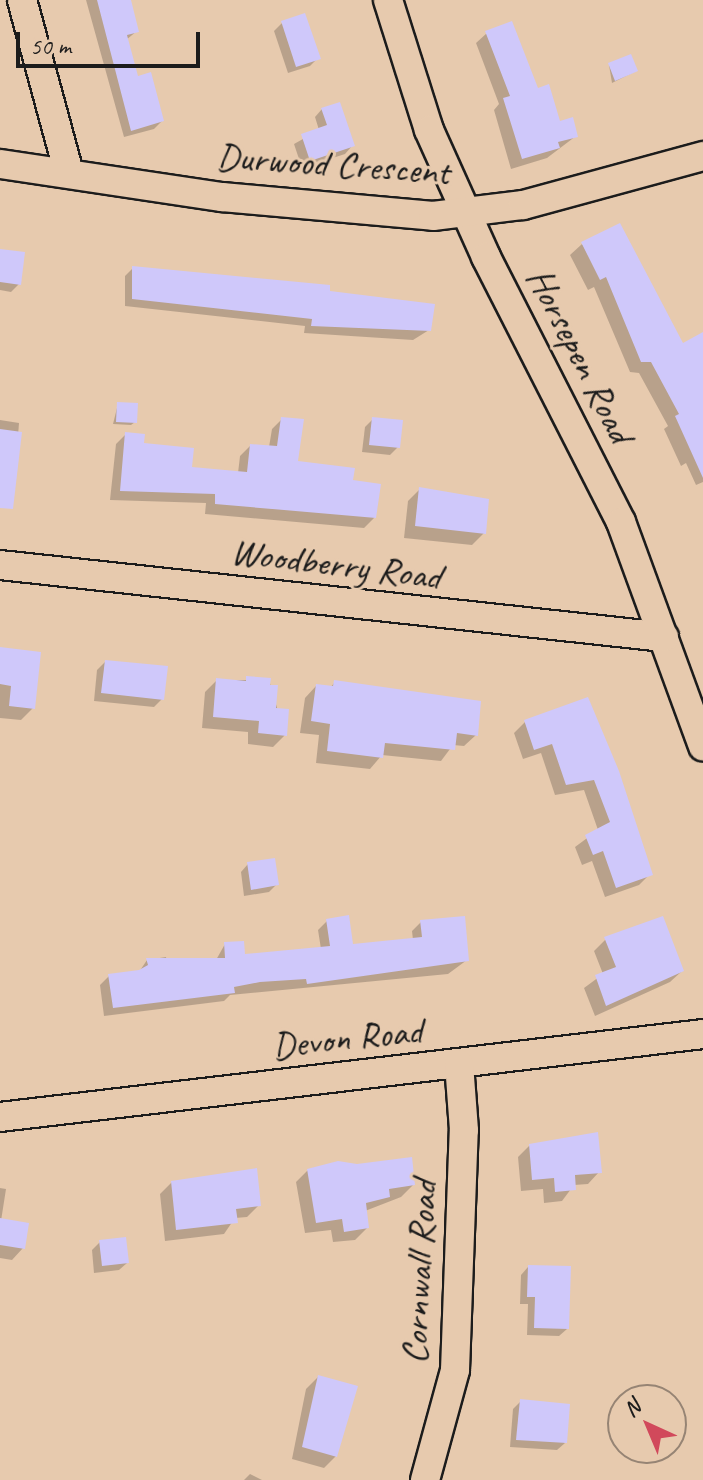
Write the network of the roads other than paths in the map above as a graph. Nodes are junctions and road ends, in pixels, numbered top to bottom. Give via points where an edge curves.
1 (22, 0) edge
2 (388, 0) edge
3 (703, 156) edge
4 (0, 164) edge
5 (69, 173) junction
6 (466, 212) junction
7 (0, 565) edge
8 (664, 637) junction
9 (703, 746) edge
10 (703, 1034) edge
11 (459, 1064) junction
12 (0, 1117) edge
13 (425, 1480) edge

1 - 5 street
2 - 6 street, Horsepen Road via 429,130
3 - 6 street, Durwood Crescent via 523,205
4 - 5 street, Durwood Crescent
5 - 6 street, Durwood Crescent via 359,213
6 - 8 street, Horsepen Road via 621,522
7 - 8 street, Woodberry Road
8 - 9 street, Horsepen Road
10 - 11 street, Devon Road
11 - 12 street, Devon Road
11 - 13 street, Cornwall Road via 464,1130 455,1370

